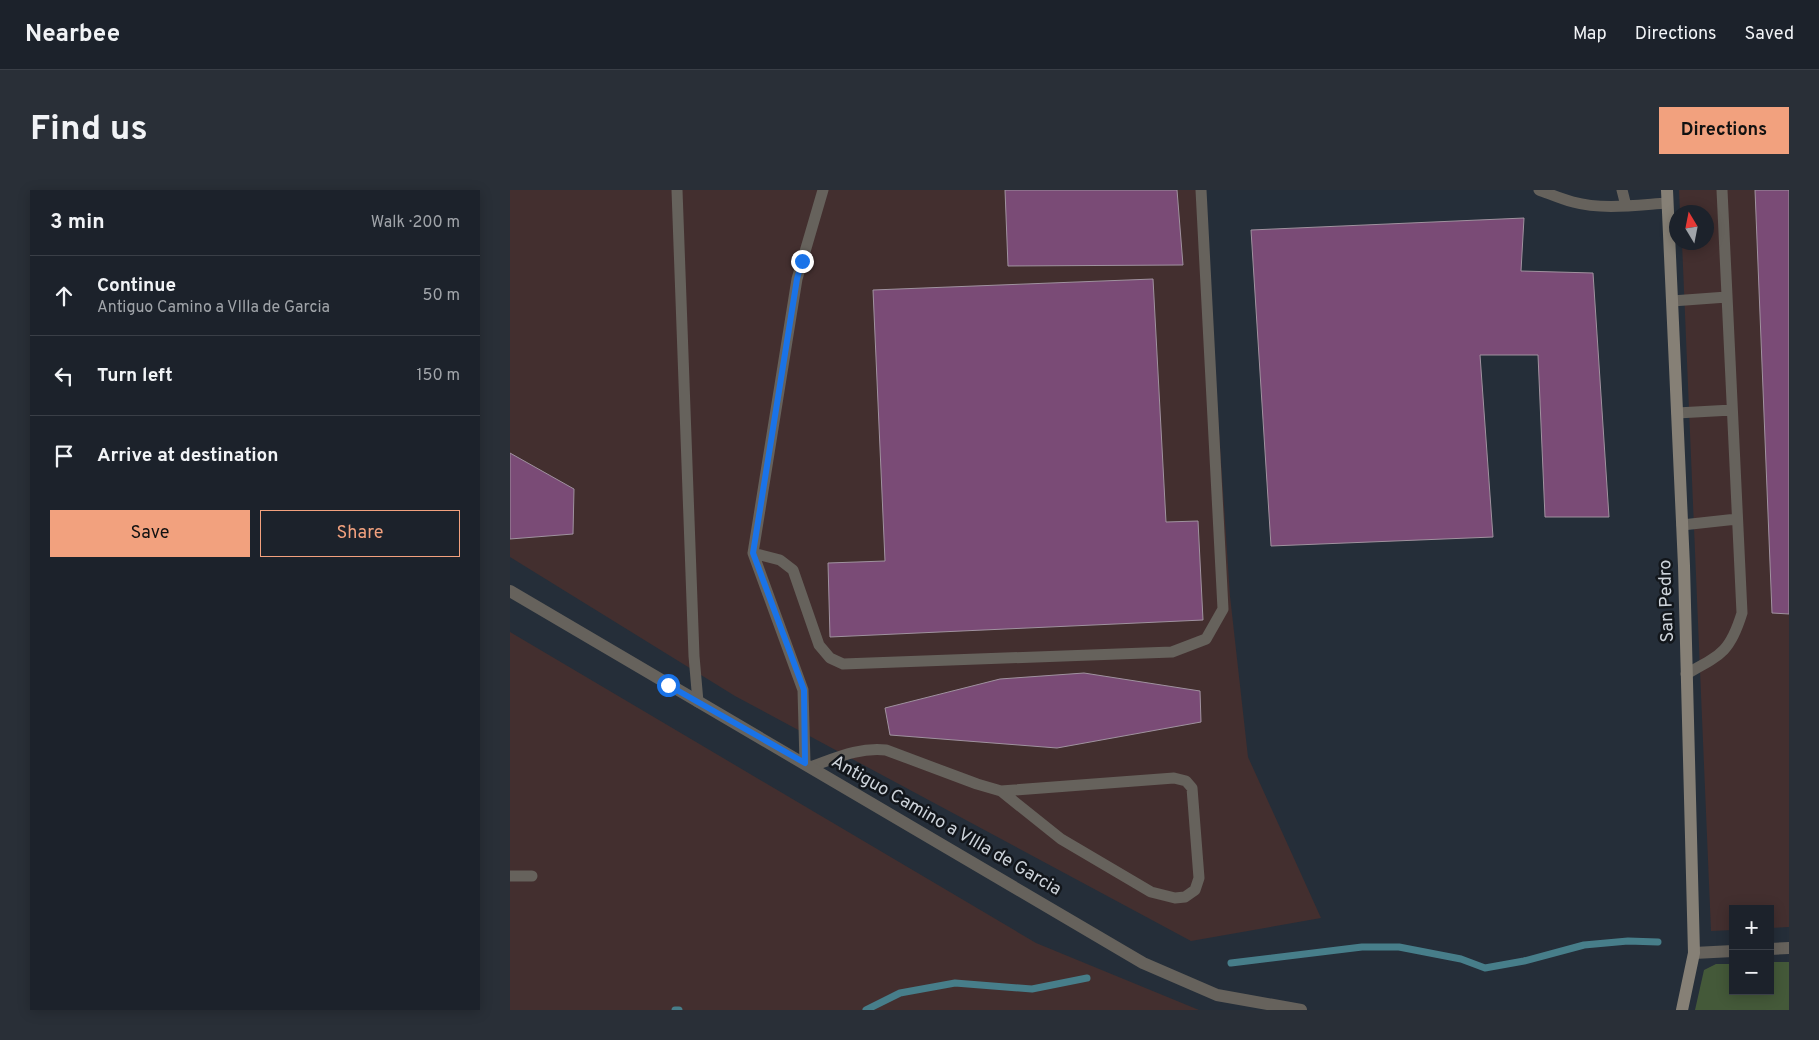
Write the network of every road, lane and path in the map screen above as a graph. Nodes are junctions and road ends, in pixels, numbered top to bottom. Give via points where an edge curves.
1 (678, 190) edge
2 (823, 190) edge
3 (1201, 190) edge
4 (1539, 190) edge
5 (1622, 190) edge
6 (1722, 190) edge
7 (1667, 196) edge
8 (1626, 206) junction
9 (1726, 297) junction
10 (1672, 301) junction
11 (1732, 410) junction
12 (1677, 413) junction
13 (1737, 520) junction
14 (1682, 525) junction
15 (753, 553) junction
16 (510, 591) edge
17 (1686, 674) junction
18 (698, 702) junction
19 (808, 765) junction
20 (1001, 791) junction
21 (510, 876) edge
22 (532, 876) dead end
23 (1789, 948) edge
24 (1774, 949) edge
25 (1729, 951) edge
26 (1694, 953) junction
27 (1301, 1010) edge
28 (1682, 1010) edge

1 - 18 lane
2 - 15 lane via 797,279
3 - 15 lane via 1223,609 1206,639 1172,652 843,664 830,658 819,645 793,570 780,560
4 - 8 lane via 1574,203
5 - 8 lane
6 - 9 lane
7 - 8 lane
7 - 10 main road, San Pedro
9 - 10 lane
9 - 11 lane
10 - 12 main road, San Pedro
11 - 12 lane
11 - 13 lane
12 - 14 main road, San Pedro
13 - 14 lane
13 - 17 lane via 1742,613 1735,637 1720,655
14 - 17 main road, San Pedro
15 - 19 lane via 804,690
16 - 18 street, Antiguo Camino a VIlla de Garcia
17 - 26 main road, San Pedro
18 - 19 street, Antiguo Camino a VIlla de Garcia
19 - 20 lane via 861,750 886,750
19 - 27 street, Antiguo Camino a VIlla de Garcia via 1143,963 1216,996
20 - 20 lane via 1174,778 1186,781 1192,788 1199,878 1196,890 1185,897 1175,898 1151,892 1061,839
21 - 22 lane
23 - 24 street
25 - 26 street
26 - 28 main road, San Pedro

